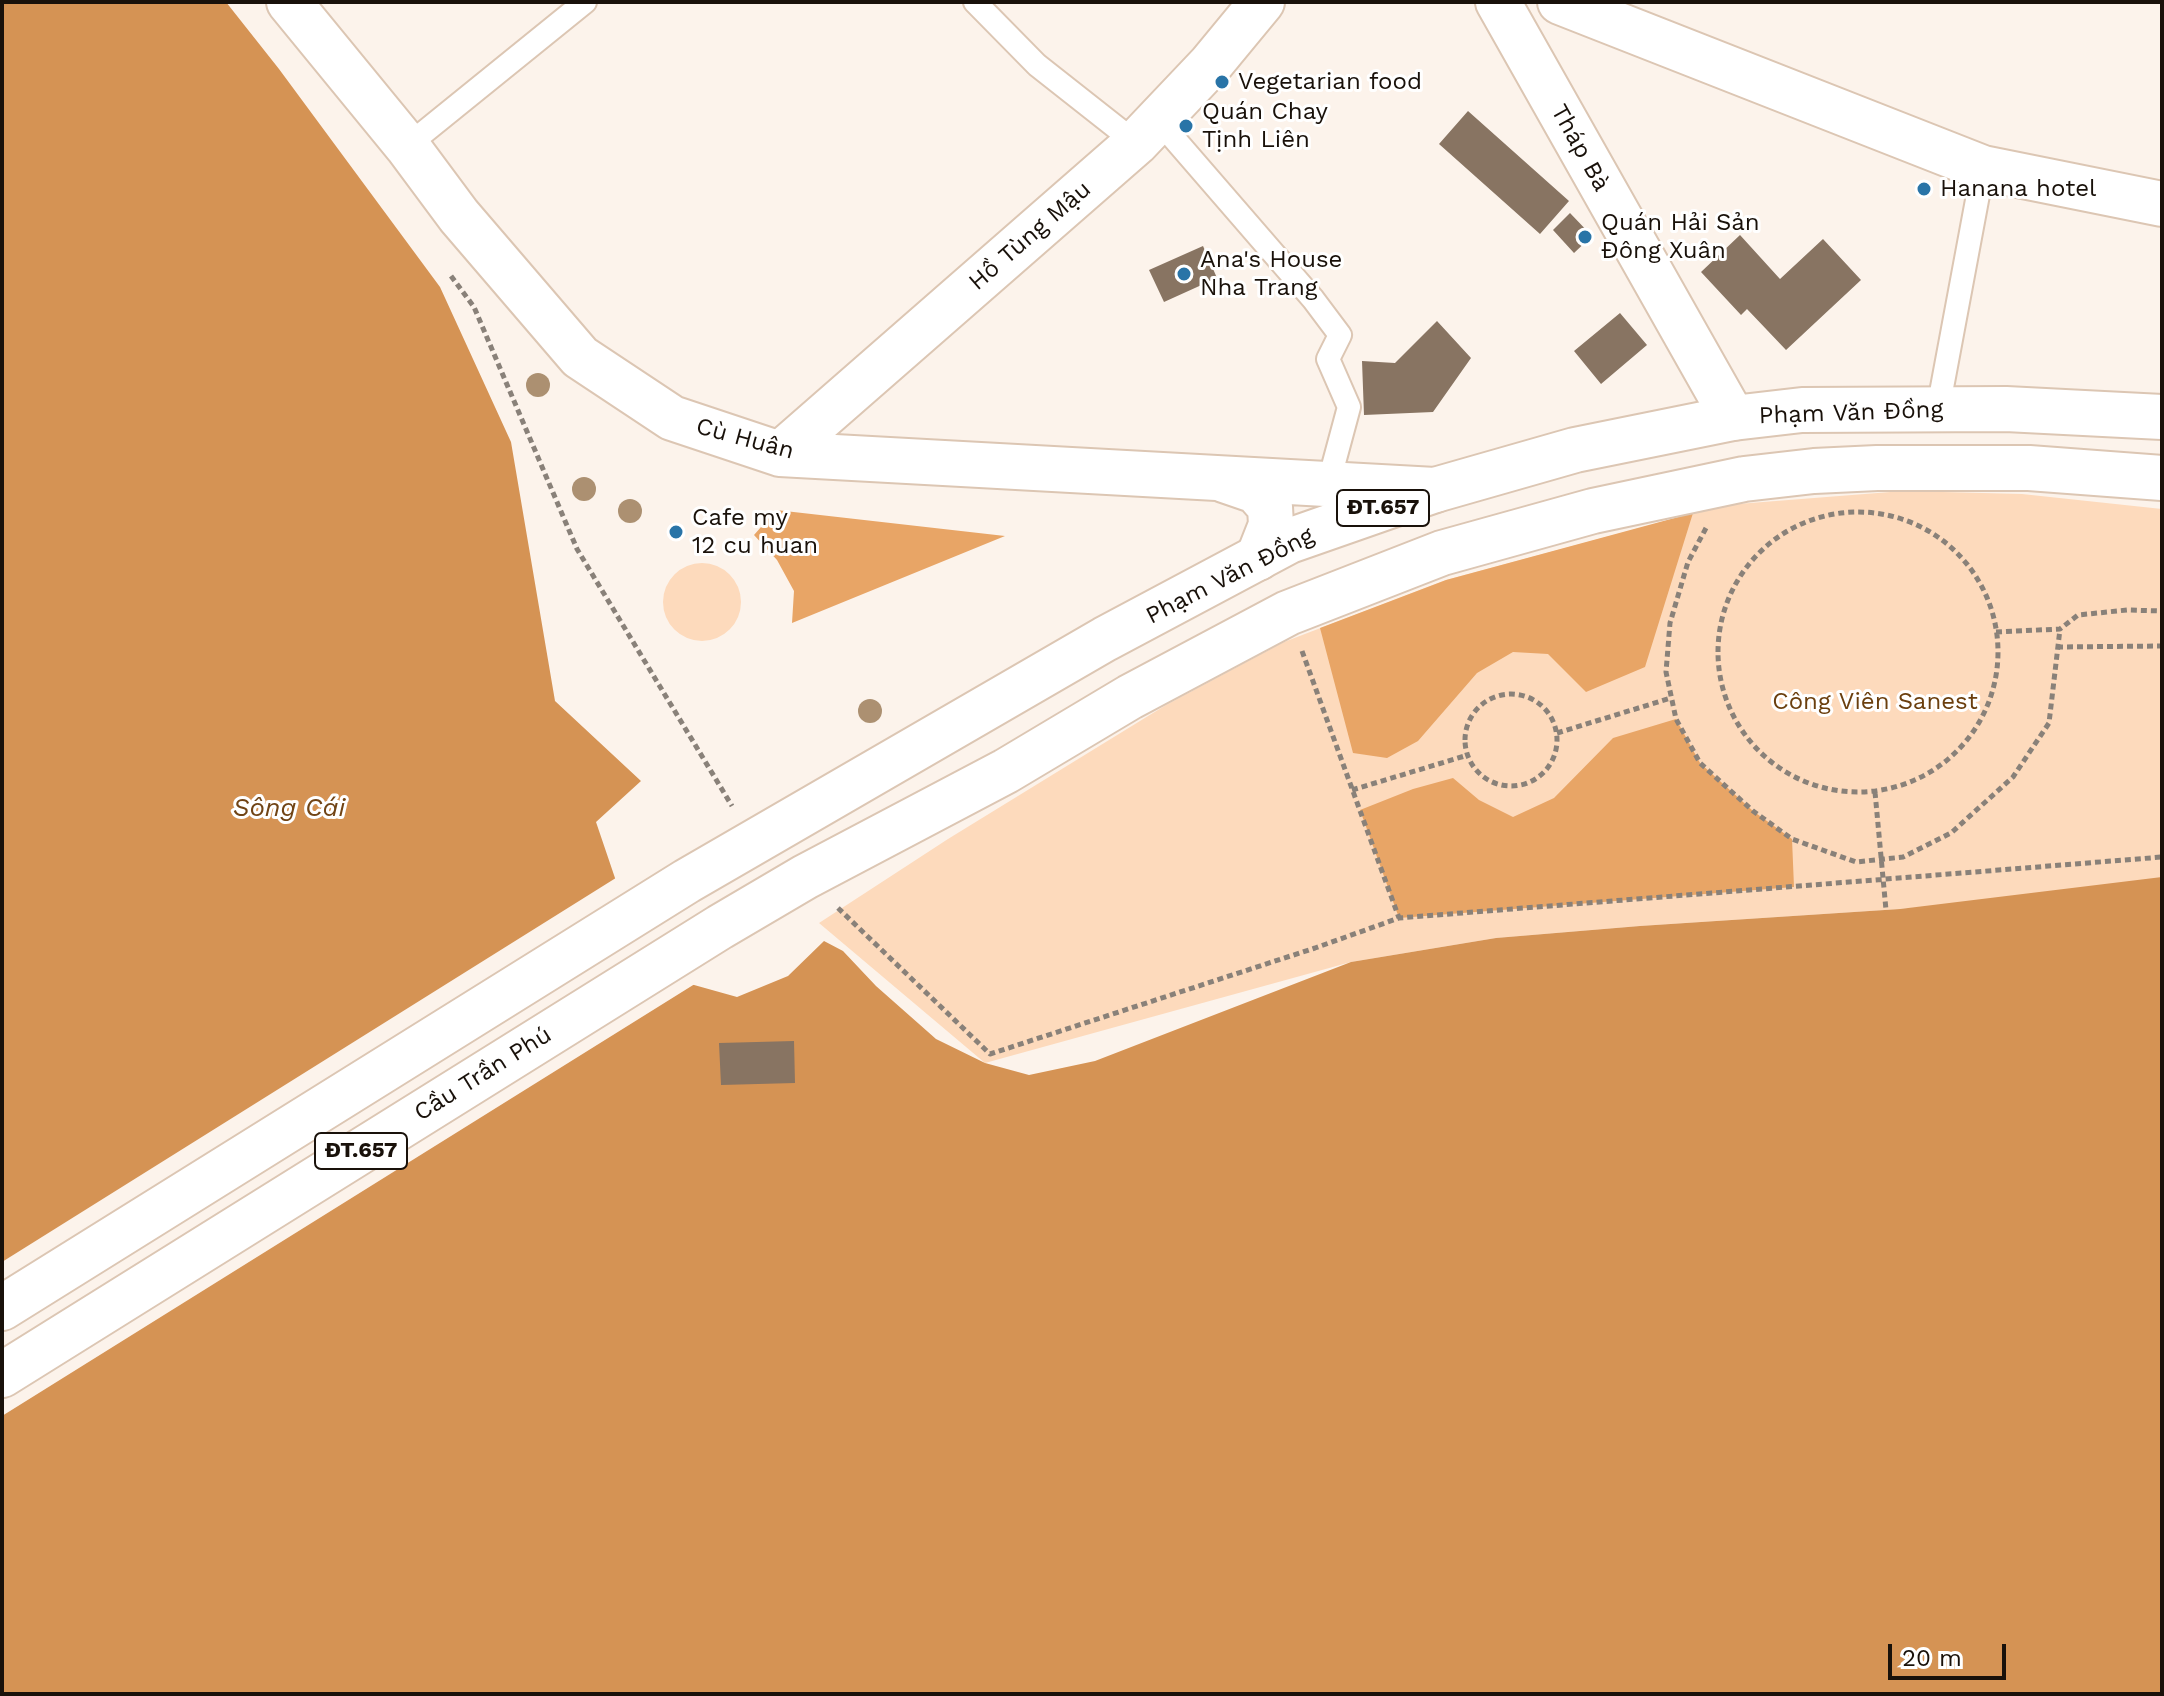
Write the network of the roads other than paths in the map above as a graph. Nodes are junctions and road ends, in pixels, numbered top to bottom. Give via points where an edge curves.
1 (289, 2) edge
2 (585, 2) edge
3 (975, 2) edge
4 (1262, 2) edge
5 (1498, 2) edge
6 (1560, 2) edge
7 (1147, 132) junction
8 (407, 146) junction
9 (1983, 168) junction
10 (2162, 204) edge
11 (1938, 409) junction
12 (2162, 417) edge
13 (1733, 418) junction
14 (780, 454) junction
15 (2162, 478) edge
16 (1222, 479) junction
17 (1328, 485) junction
18 (1435, 490) junction
19 (1258, 558) junction
20 (2, 1308) edge
21 (2, 1375) edge

1 - 8 main road, Cù Huân
2 - 8 lane
3 - 7 lane via 1037,65
4 - 7 main road, Hồ Tùng Mậu
5 - 13 main road, Tháp Bà
6 - 9 main road
7 - 14 main road, Hồ Tùng Mậu
7 - 17 lane via 1313,299 1340,335 1328,359 1349,407
8 - 14 main road, Cù Huân via 459,216 580,357 672,418
9 - 10 main road
9 - 11 lane
11 - 12 main road, Phạm Văn Đồng / ĐT.657
11 - 13 main road, Phạm Văn Đồng / ĐT.657 via 1802,410
13 - 18 main road, Phạm Văn Đồng / ĐT.657 via 1575,450
14 - 16 main road, Cù Huân
15 - 21 main road, Cầu Trần Phú / ĐT.657 via 2029,468 1877,468 1731,482 1593,511 1442,553 1288,613 720,927
16 - 17 main road, Cù Huân
16 - 19 main road via 1256,491 1270,507 1271,525
17 - 18 main road, Cù Huân
18 - 19 main road, Phạm Văn Đồng / ĐT.657 via 1289,541
19 - 20 main road, Phạm Văn Đồng / ĐT.657 via 1105,639 687,881

